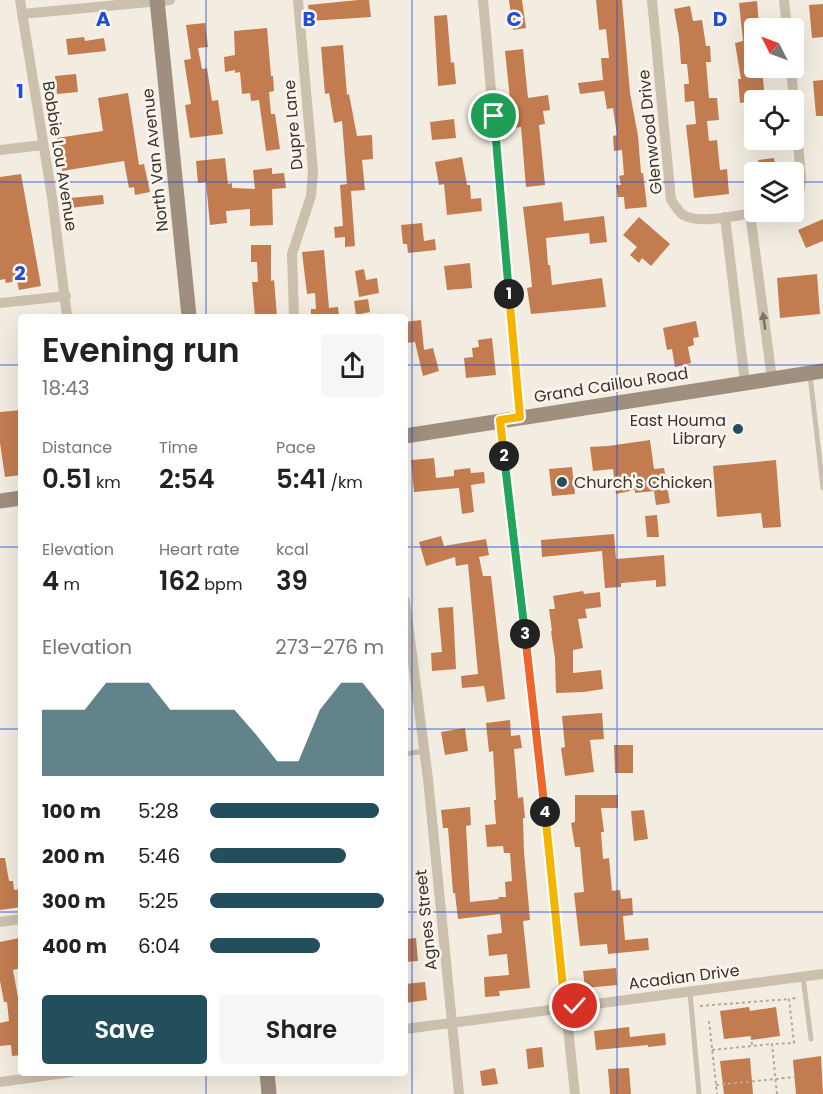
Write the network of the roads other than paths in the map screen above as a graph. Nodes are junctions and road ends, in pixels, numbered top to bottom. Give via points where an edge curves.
1 (20, 0) edge
2 (162, 0) edge
3 (298, 0) edge
4 (483, 0) edge
5 (652, 0) edge
6 (784, 0) edge
7 (22, 14) junction
8 (786, 18) edge
9 (791, 78) edge
10 (43, 145) junction
11 (0, 150) edge
12 (800, 162) edge
13 (744, 214) edge
14 (725, 218) junction
15 (755, 222) edge
16 (66, 296) junction
17 (0, 303) edge
18 (67, 314) edge
19 (189, 314) edge
20 (294, 314) edge
21 (816, 372) edge
22 (772, 379) junction
23 (745, 382) junction
24 (520, 417) junction
25 (500, 420) junction
26 (408, 435) edge
27 (823, 488) edge
28 (18, 498) edge
29 (0, 501) edge
30 (408, 624) edge
31 (425, 751) junction
32 (408, 754) edge
33 (18, 919) edge
34 (0, 922) edge
35 (823, 974) edge
36 (803, 977) junction
37 (690, 992) junction
38 (565, 1007) junction
39 (452, 1022) junction
40 (408, 1029) edge
41 (811, 1039) dead end
42 (43, 1076) edge
43 (267, 1076) edge
44 (0, 1082) edge
45 (269, 1094) edge
46 (459, 1094) edge
47 (575, 1094) edge
48 (699, 1094) edge

1 - 7 street, Bobbie Lou Avenue
2 - 7 street
2 - 19 main road, North Van Avenue
3 - 20 street, Dupre Lane via 314,170 311,196 292,254
4 - 24 street
5 - 14 street, Glenwood Drive via 671,200 683,214 693,218
6 - 8 street
7 - 10 street, Bobbie Lou Avenue
9 - 12 street
10 - 11 street
10 - 16 street, Bobbie Lou Avenue
13 - 14 street, Glenwood Drive
14 - 23 street
22 -> 15 street
16 - 17 street
16 - 18 street, Bobbie Lou Avenue
21 - 22 main road, Grand Caillou Road
21 - 27 lane
22 - 23 main road, Grand Caillou Road
23 - 24 main road, Grand Caillou Road
24 - 25 main road, Grand Caillou Road
25 - 26 main road, Grand Caillou Road
25 - 38 street
28 - 29 main road
30 - 31 street, Agnes Street
31 - 32 lane
31 - 39 street, Agnes Street
33 - 34 street
35 - 36 street, Acadian Drive
36 - 37 street, Acadian Drive
36 - 41 lane
37 - 38 street, Acadian Drive
37 - 48 lane
38 - 39 street, Acadian Drive
38 - 47 street
39 - 40 street, Acadian Drive
39 - 46 street, Agnes Street
42 - 44 street
43 - 45 main road

